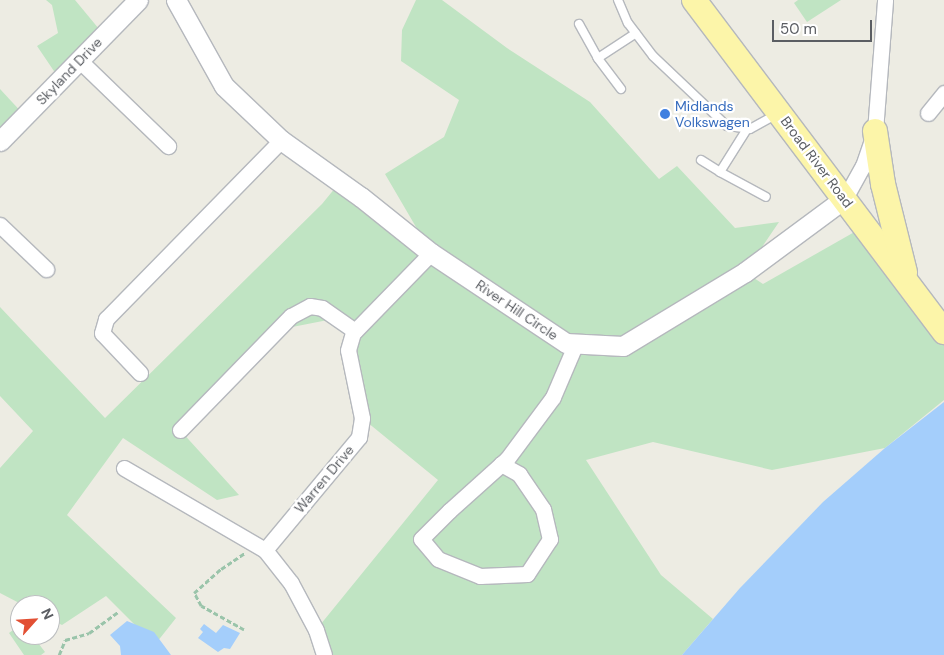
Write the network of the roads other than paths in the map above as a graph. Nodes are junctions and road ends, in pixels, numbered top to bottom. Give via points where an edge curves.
1 (138, 0) edge
2 (176, 0) edge
3 (618, 0) edge
4 (694, 0) edge
5 (885, 0) edge
6 (579, 24) dead end
7 (636, 33) junction
8 (598, 58) junction
9 (79, 60) junction
10 (621, 89) dead end
11 (944, 94) edge
12 (780, 113) junction
13 (928, 113) dead end
14 (748, 129) junction
15 (875, 131) junction
16 (281, 140) junction
17 (0, 142) edge
18 (168, 146) dead end
19 (701, 160) dead end
20 (720, 172) junction
21 (766, 197) dead end
22 (845, 198) junction
23 (0, 225) edge
24 (431, 253) junction
25 (46, 269) dead end
26 (907, 281) junction
27 (942, 328) edge
28 (355, 331) junction
29 (576, 343) junction
30 (140, 373) dead end
31 (180, 430) dead end
32 (501, 464) junction
33 (124, 468) dead end
34 (260, 547) junction
35 (324, 655) edge

1 - 9 street, Skyland Drive
2 - 16 street, River Hill Circle via 224,86
3 - 7 lane
4 - 12 main road, Broad River Road
5 - 15 street, River Hill Circle
6 - 8 lane
7 - 8 lane
7 - 14 lane via 653,56 727,126
8 - 10 lane
9 - 17 street, Skyland Drive
9 - 18 street
11 - 13 street
12 - 14 lane
12 - 22 main road, Broad River Road
14 - 20 lane
15 - 22 street, River Hill Circle via 863,166
15 - 26 main road via 883,184
16 - 24 street, River Hill Circle via 361,197
16 - 30 street via 106,319 102,333
19 - 20 lane
20 - 21 lane
22 - 26 main road, Broad River Road
22 - 29 street, River Hill Circle via 744,272 623,346
23 - 25 street
24 - 28 street, Warren Drive
24 - 29 street, River Hill Circle via 566,343
26 - 27 main road, Broad River Road
28 - 31 street via 322,308 310,306 292,316
28 - 34 street, Warren Drive via 348,350 362,418 359,437
29 - 32 street via 553,397
32 - 32 street via 421,539 438,559 480,576 527,574 550,539 542,509 519,474
33 - 34 street
34 - 35 street via 291,582 316,630

